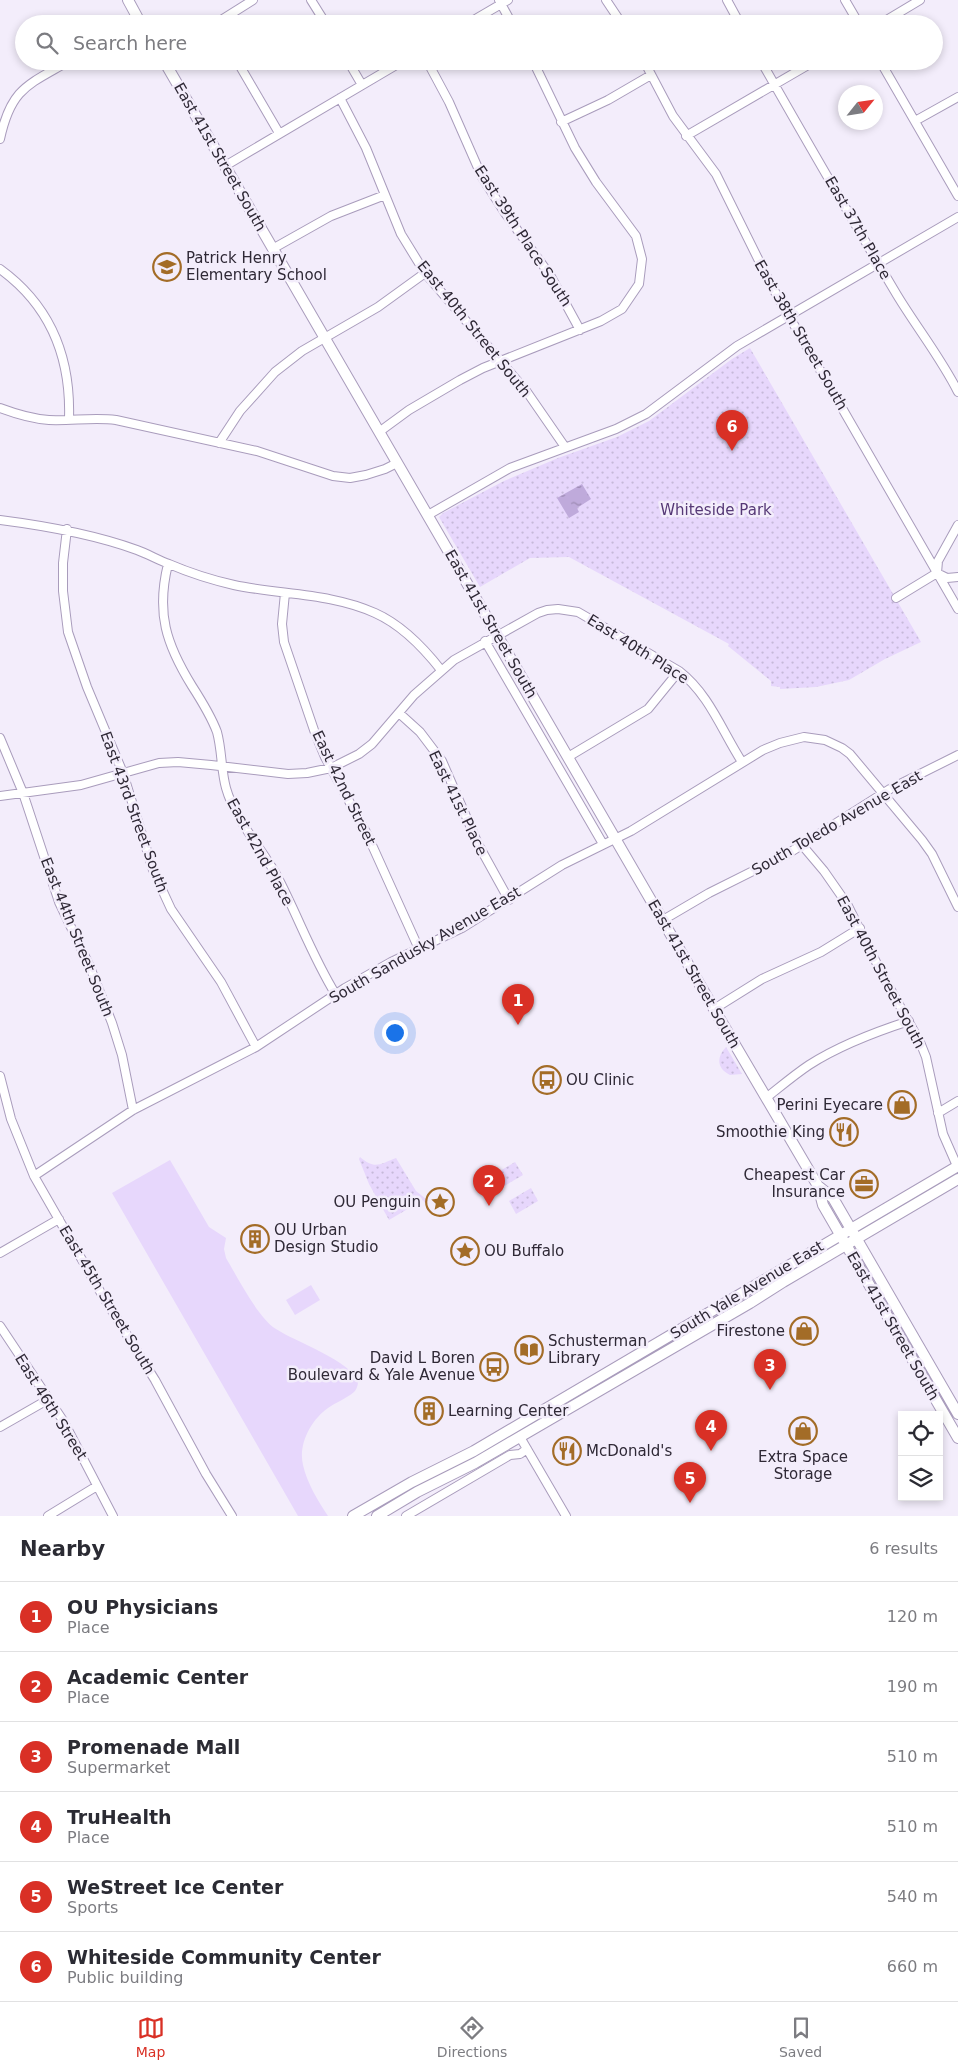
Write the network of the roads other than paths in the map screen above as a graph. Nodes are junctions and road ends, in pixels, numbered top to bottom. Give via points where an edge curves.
1 (128, 0) edge
2 (253, 0) edge
3 (312, 0) edge
4 (606, 0) edge
5 (727, 0) edge
6 (845, 0) edge
7 (920, 0) edge
8 (502, 1) edge
9 (135, 15) edge
10 (228, 15) edge
11 (321, 15) edge
12 (481, 15) edge
13 (508, 15) edge
14 (616, 15) edge
15 (735, 15) edge
16 (854, 15) edge
17 (895, 15) edge
18 (54, 70) edge
19 (169, 70) edge
20 (242, 70) edge
21 (353, 70) edge
22 (388, 70) edge
23 (432, 70) edge
24 (536, 70) edge
25 (648, 70) edge
26 (766, 70) edge
27 (799, 70) edge
28 (885, 70) edge
29 (651, 75) junction
30 (774, 84) junction
31 (362, 85) junction
32 (958, 97) edge
33 (340, 98) junction
34 (561, 122) junction
35 (915, 122) junction
36 (279, 134) junction
37 (686, 136) junction
38 (0, 139) edge
39 (225, 166) junction
40 (386, 196) junction
41 (958, 196) edge
42 (958, 217) edge
43 (274, 248) junction
44 (878, 264) junction
45 (0, 269) edge
46 (425, 273) junction
47 (789, 316) junction
48 (580, 330) junction
49 (324, 338) junction
50 (500, 362) junction
51 (958, 392) edge
52 (0, 408) edge
53 (69, 420) junction
54 (380, 432) junction
55 (219, 443) junction
56 (565, 447) junction
57 (397, 462) junction
58 (428, 515) junction
59 (0, 520) edge
60 (958, 525) edge
61 (67, 529) junction
62 (168, 564) junction
63 (937, 573) junction
64 (958, 577) edge
65 (285, 593) junction
66 (896, 598) dead end
67 (958, 609) edge
68 (498, 635) junction
69 (486, 642) junction
70 (441, 670) junction
71 (678, 671) junction
72 (399, 713) junction
73 (0, 738) edge
74 (958, 755) edge
75 (568, 757) junction
76 (742, 762) junction
77 (223, 766) junction
78 (331, 768) junction
79 (123, 773) junction
80 (23, 793) junction
81 (883, 793) junction
82 (0, 796) edge
83 (615, 838) junction
84 (603, 844) junction
85 (802, 845) junction
86 (508, 900) junction
87 (958, 907) edge
88 (663, 920) junction
89 (860, 928) junction
90 (418, 949) junction
91 (336, 994) junction
92 (714, 1009) junction
93 (909, 1021) junction
94 (256, 1047) junction
95 (0, 1076) edge
96 (766, 1098) junction
97 (958, 1101) edge
98 (133, 1110) junction
99 (938, 1113) junction
100 (958, 1166) edge
101 (34, 1176) junction
102 (958, 1179) edge
103 (818, 1186) junction
104 (59, 1219) junction
105 (851, 1228) junction
106 (840, 1235) junction
107 (857, 1239) junction
108 (846, 1246) junction
109 (0, 1253) edge
110 (706, 1316) junction
111 (0, 1326) edge
112 (697, 1334) junction
113 (49, 1399) junction
114 (955, 1409) edge
115 (944, 1413) junction
116 (0, 1427) edge
117 (515, 1427) junction
118 (520, 1437) junction
119 (958, 1438) edge
120 (527, 1449) junction
121 (97, 1486) junction
122 (48, 1516) edge
123 (113, 1516) edge
124 (232, 1516) edge
125 (353, 1516) edge
126 (377, 1516) edge
127 (406, 1516) edge
128 (566, 1516) edge

1 - 9 main road
2 - 10 street
3 - 11 street
4 - 14 street
5 - 15 street
6 - 16 street
7 - 17 street
8 - 12 street
8 - 13 street
18 - 38 street via 37,80 11,103
19 - 39 main road, East 41st Street South
20 - 36 street
21 - 31 street
22 - 31 street
23 - 48 street, East 39th Place South via 450,102 486,185 550,275
24 - 34 street
25 - 29 street, East 38th Street South
26 - 30 street, East 37th Place
27 - 30 street
28 - 35 street
29 - 34 street
29 - 37 street, East 38th Street South
30 - 37 street
30 - 44 street, East 37th Place
31 - 33 street
32 - 35 street
33 - 36 street
33 - 40 street, East 40th Street South
34 - 48 street via 586,165 632,228 640,243 642,259 642,271 635,291 622,309
35 - 41 street
36 - 39 street
37 - 47 street, East 38th Street South via 716,174 754,254
39 - 43 main road, East 41st Street South
40 - 43 street via 331,216
40 - 46 street, East 40th Street South via 401,234
42 - 44 street
43 - 49 main road, East 41st Street South
44 - 47 street
44 - 51 street, East 37th Place
45 - 53 street via 36,304 57,339 66,368
46 - 49 street via 378,307
46 - 50 street, East 40th Street South
47 - 56 street via 720,357 646,414 616,429
47 - 63 street, East 38th Street South
48 - 50 street
49 - 54 main road, East 41st Street South
49 - 55 street via 270,377 240,411
50 - 54 street via 437,392
50 - 56 street, East 40th Street South via 538,407
52 - 53 street via 28,418
53 - 55 street via 116,420
54 - 57 main road, East 41st Street South
55 - 57 street via 350,478 376,473
56 - 58 street via 510,468
57 - 58 main road, East 41st Street South
58 - 68 main road, East 41st Street South
59 - 61 street
60 - 63 street via 938,561
61 - 62 street via 138,550
61 - 79 street, East 43rd Street South via 62,591 68,632 86,687
62 - 65 street via 234,585
62 - 77 street, East 42nd Place via 162,602 168,639 216,731
63 - 64 street via 947,578
63 - 66 street
63 - 67 street, East 38th Street South
65 - 70 street via 342,601 377,614 423,648
65 - 78 street, East 42nd Street via 284,642 315,733
68 - 69 street, East 40th Place
68 - 71 street, East 40th Place via 538,613 569,610
68 - 75 main road, East 41st Street South
69 - 70 street, East 40th Place
69 - 84 street, East 41st Street South
70 - 72 street, East 40th Place
71 - 75 street via 648,708
71 - 76 street, East 40th Place via 691,680 705,698
72 - 78 street, East 40th Place via 366,748
72 - 86 street, East 41st Place via 420,732 442,761 478,844
73 - 80 street, East 44th Street South
74 - 81 street, South Toledo Avenue East
75 - 83 main road, East 41st Street South
76 - 81 street, South Sandusky Avenue East via 780,743 804,737 830,741 850,754
76 - 83 street, South Sandusky Avenue East
77 - 78 street, East 40th Place via 288,774
77 - 79 street, East 40th Place via 178,762
77 - 91 street, East 42nd Place via 226,789 232,802 277,877 310,950
78 - 90 street, East 42nd Street via 370,841
79 - 80 street, East 40th Place via 81,785
79 - 94 street, East 43rd Street South via 160,888 221,982
80 - 82 street, East 40th Place
80 - 98 street, East 44th Street South via 60,902 112,1023
81 - 85 street, South Toledo Avenue East
81 - 87 street, South Sandusky Avenue East via 932,854
83 - 84 street, South Sandusky Avenue East
83 - 88 main road, East 41st Street South
84 - 86 street, South Sandusky Avenue East
85 - 88 street, South Toledo Avenue East
85 - 89 street, East 40th Street South via 824,871
86 - 90 street, South Sandusky Avenue East via 462,928
88 - 92 main road, East 41st Street South
89 - 92 street via 821,952 762,979
89 - 93 street, East 40th Street South
90 - 91 street, South Sandusky Avenue East
91 - 94 street, South Sandusky Avenue East
92 - 96 main road, East 41st Street South
93 - 96 street via 834,1050
93 - 99 street, East 40th Street South via 926,1057
94 - 98 street, South Sandusky Avenue East
95 - 101 street, East 45th Street South via 11,1119
96 - 103 main road, East 41st Street South
97 - 99 street
98 - 101 street, South Sandusky Avenue East
99 - 100 street, East 40th Street South via 943,1134
100 - 105 main road, South Yale Avenue East
101 - 104 street, East 45th Street South
102 - 107 main road, South Yale Avenue East
103 - 105 main road, East 41st Street South via 833,1198
103 - 106 main road, East 41st Street South via 823,1205
104 - 109 street
104 - 124 street, East 45th Street South
105 - 106 main road, South Yale Avenue East
105 - 107 main road, East 41st Street South
106 - 108 main road, East 41st Street South
106 - 110 main road, South Yale Avenue East
107 - 108 main road, South Yale Avenue East
107 - 114 main road, East 41st Street South
108 - 112 main road, South Yale Avenue East
108 - 115 main road, East 41st Street South
110 - 112 main road
110 - 117 main road, South Yale Avenue East
111 - 113 street, East 46th Street
112 - 118 main road, South Yale Avenue East
113 - 116 street
113 - 121 street, East 46th Street via 80,1450
114 - 115 main road
115 - 119 main road, East 41st Street South
117 - 118 main road
117 - 125 main road, South Yale Avenue East
118 - 120 street
118 - 126 main road, South Yale Avenue East
120 - 127 street
120 - 128 street
121 - 122 street
121 - 123 street, East 46th Street

